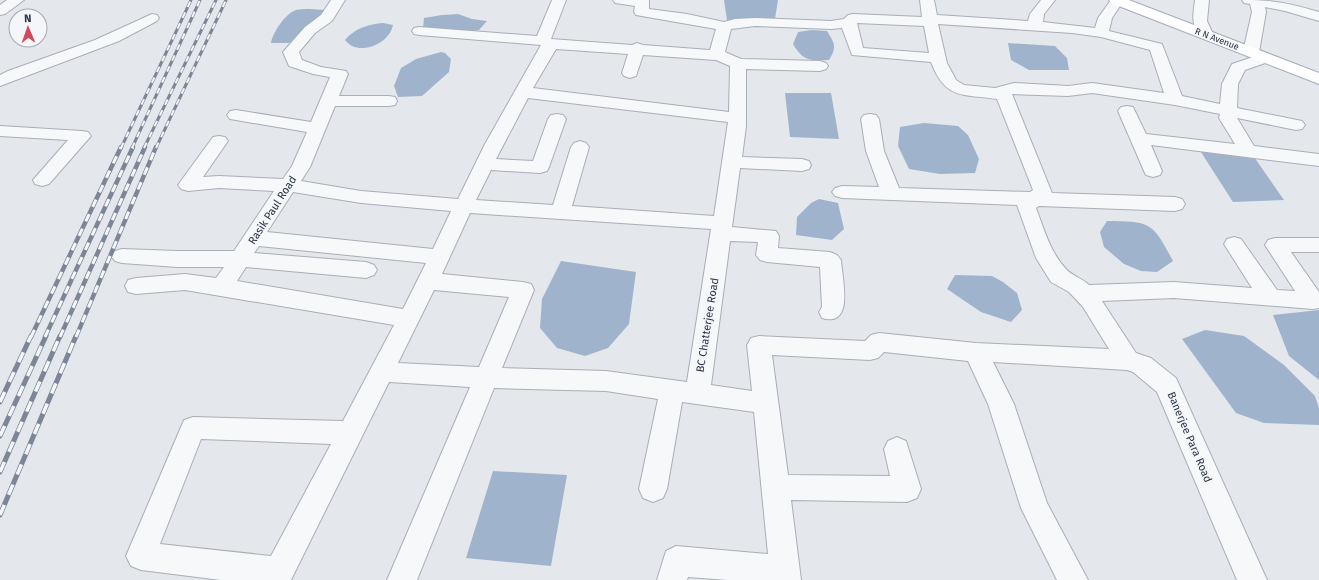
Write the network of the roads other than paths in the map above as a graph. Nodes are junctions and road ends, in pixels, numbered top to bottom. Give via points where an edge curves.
1 (338, 0) edge
2 (559, 0) edge
3 (620, 0) edge
4 (1048, 0) edge
5 (1117, 0) edge
6 (1202, 0) edge
7 (1254, 0) edge
8 (13, 1) edge
9 (0, 11) edge
10 (930, 14) edge
11 (1319, 17) edge
12 (152, 18) dead end
13 (848, 23) junction
14 (724, 26) junction
15 (1035, 26) junction
16 (419, 31) dead end
17 (1101, 33) junction
18 (1205, 34) junction
19 (547, 42) junction
20 (637, 48) junction
21 (716, 55) junction
22 (1258, 55) junction
23 (937, 58) junction
24 (738, 64) junction
25 (820, 66) dead end
26 (630, 73) dead end
27 (1319, 79) edge
28 (0, 81) edge
29 (523, 92) junction
30 (997, 93) junction
31 (328, 100) junction
32 (1175, 100) junction
33 (389, 101) dead end
34 (1127, 111) dead end
35 (1228, 112) junction
36 (236, 115) dead end
37 (736, 118) junction
38 (557, 119) dead end
39 (870, 120) dead end
40 (1296, 125) dead end
41 (318, 128) junction
42 (0, 131) edge
43 (1138, 138) junction
44 (220, 141) dead end
45 (580, 147) dead end
46 (1247, 150) junction
47 (1319, 160) edge
48 (732, 162) junction
49 (484, 164) junction
50 (802, 165) dead end
51 (1153, 171) dead end
52 (42, 180) dead end
53 (288, 185) junction
54 (842, 192) dead end
55 (892, 195) junction
56 (1036, 199) junction
57 (1175, 204) dead end
58 (464, 206) junction
59 (560, 213) junction
60 (721, 228) junction
61 (253, 238) junction
62 (1234, 244) dead end
63 (1319, 245) edge
64 (122, 256) dead end
65 (439, 257) junction
66 (240, 259) junction
67 (366, 270) dead end
68 (428, 281) junction
69 (136, 286) dead end
70 (222, 287) junction
71 (1083, 293) junction
72 (1270, 297) junction
73 (830, 312) dead end
74 (409, 319) junction
75 (976, 352) junction
76 (1128, 360) junction
77 (382, 372) junction
78 (487, 378) junction
79 (672, 390) junction
80 (697, 394) junction
81 (766, 403) junction
82 (351, 433) junction
83 (897, 449) dead end
84 (776, 487) junction
85 (653, 489) dead end
86 (786, 575) edge
87 (277, 576) edge
88 (402, 580) edge
89 (672, 580) edge
90 (1073, 580) edge
91 (1252, 580) edge

1 - 31 street, Rasik Paul Road via 327,18 310,30 291,52 295,63 303,67 340,74
2 - 19 street
3 - 14 street via 643,2 641,12
4 - 15 street via 1037,14
5 - 17 street via 1105,18
5 - 18 main road, R N Avenue
6 - 18 street via 1200,21
7 - 11 street
7 - 22 street via 1259,12
8 - 9 street
10 - 13 street via 853,18
10 - 15 street
10 - 23 street
12 - 28 street via 114,38 58,56
13 - 14 street via 748,23
13 - 23 street via 858,52
14 - 21 street
15 - 17 street
16 - 19 street
17 - 32 street via 1157,47
18 - 22 main road, R N Avenue
19 - 20 street
19 - 29 street via 546,49
20 - 21 street
20 - 26 street
21 - 24 street
22 - 27 main road, R N Avenue
22 - 35 street via 1238,67 1230,84
23 - 30 street via 945,76 956,88
24 - 25 street
24 - 37 street, BC Chatterjee Road
29 - 37 street
29 - 49 street
30 - 32 street via 1014,88 1068,92 1092,88
30 - 56 street via 1004,96 1008,104 1043,192
31 - 33 street
31 - 41 street, Rasik Paul Road
32 - 35 street
34 - 43 street
35 - 40 street
35 - 46 street via 1228,118
36 - 41 street
37 - 48 street, BC Chatterjee Road
38 - 49 street via 540,166
39 - 55 street via 875,152
41 - 53 street, Rasik Paul Road via 301,167
42 - 52 street via 82,136
43 - 46 street
43 - 51 street
44 - 53 street via 188,184 219,182
45 - 59 street
46 - 47 street
48 - 50 street
48 - 60 street, BC Chatterjee Road
49 - 58 street
53 - 58 street via 361,196
53 - 61 street, Rasik Paul Road
54 - 55 street
55 - 56 street
56 - 57 street
56 - 71 street via 1026,206 1043,253 1059,276 1077,286
58 - 59 street
58 - 65 street
59 - 60 street
60 - 73 street via 769,236 767,255 830,260 833,309
60 - 80 street, BC Chatterjee Road
61 - 65 street
61 - 66 street, Rasik Paul Road
62 - 72 street
63 - 72 street via 1275,245 1313,301
64 - 66 street
65 - 68 street
66 - 67 street
66 - 70 street, Rasik Paul Road
68 - 74 street
68 - 78 street via 523,290
69 - 70 street via 185,282
70 - 74 street
71 - 72 street via 1174,290
71 - 76 street via 1091,301
74 - 77 street
75 - 76 street
75 - 81 street via 879,342 870,352 759,345
75 - 90 street via 1001,404 1035,508
76 - 91 street, Banerjee Para Road via 1142,365 1168,385
77 - 78 street
77 - 82 street
78 - 79 street via 606,381
78 - 88 street
79 - 80 street
79 - 85 street
80 - 81 street
81 - 84 street
82 - 87 street
82 - 87 street via 194,428 141,556
83 - 84 street via 907,489
84 - 86 street
86 - 89 street via 676,561

